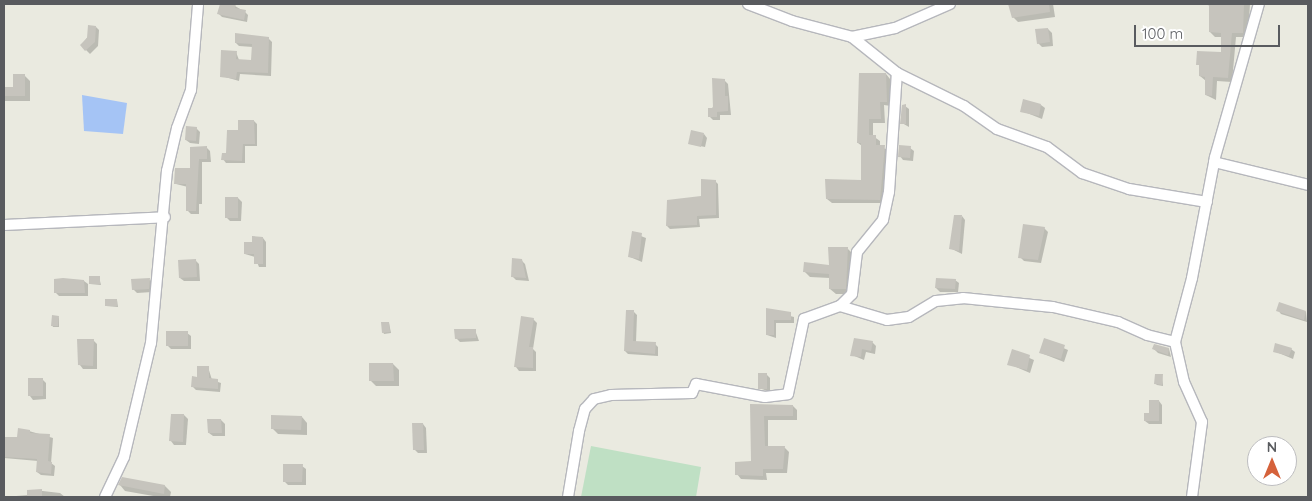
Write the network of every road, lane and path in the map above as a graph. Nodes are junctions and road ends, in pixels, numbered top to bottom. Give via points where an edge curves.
1 (198, 4) edge
2 (748, 4) edge
3 (950, 4) edge
4 (1259, 4) edge
5 (852, 37) junction
6 (897, 73) junction
7 (1214, 162) junction
8 (1308, 185) edge
9 (1207, 202) junction
10 (165, 217) junction
11 (4, 225) edge
12 (840, 306) junction
13 (1175, 342) junction
14 (105, 497) edge
15 (568, 497) edge
16 (1192, 497) edge

1 - 10 street via 191,90 166,171
2 - 5 street via 792,21
3 - 5 street via 895,28
4 - 7 street
5 - 6 street
6 - 9 street via 964,106 997,129 1047,148 1082,173 1129,188
6 - 12 street via 889,192 883,220 857,252 852,294
7 - 8 street
7 - 9 street
9 - 13 street
10 - 11 street
10 - 14 street via 144,380 124,456
12 - 13 street via 887,320 909,317 936,301 963,298 1053,307 1118,322 1147,335
12 - 15 street via 804,319 788,394 765,397 696,384 692,393 611,395 594,399 585,409 581,424
13 - 16 street via 1184,382 1202,422

